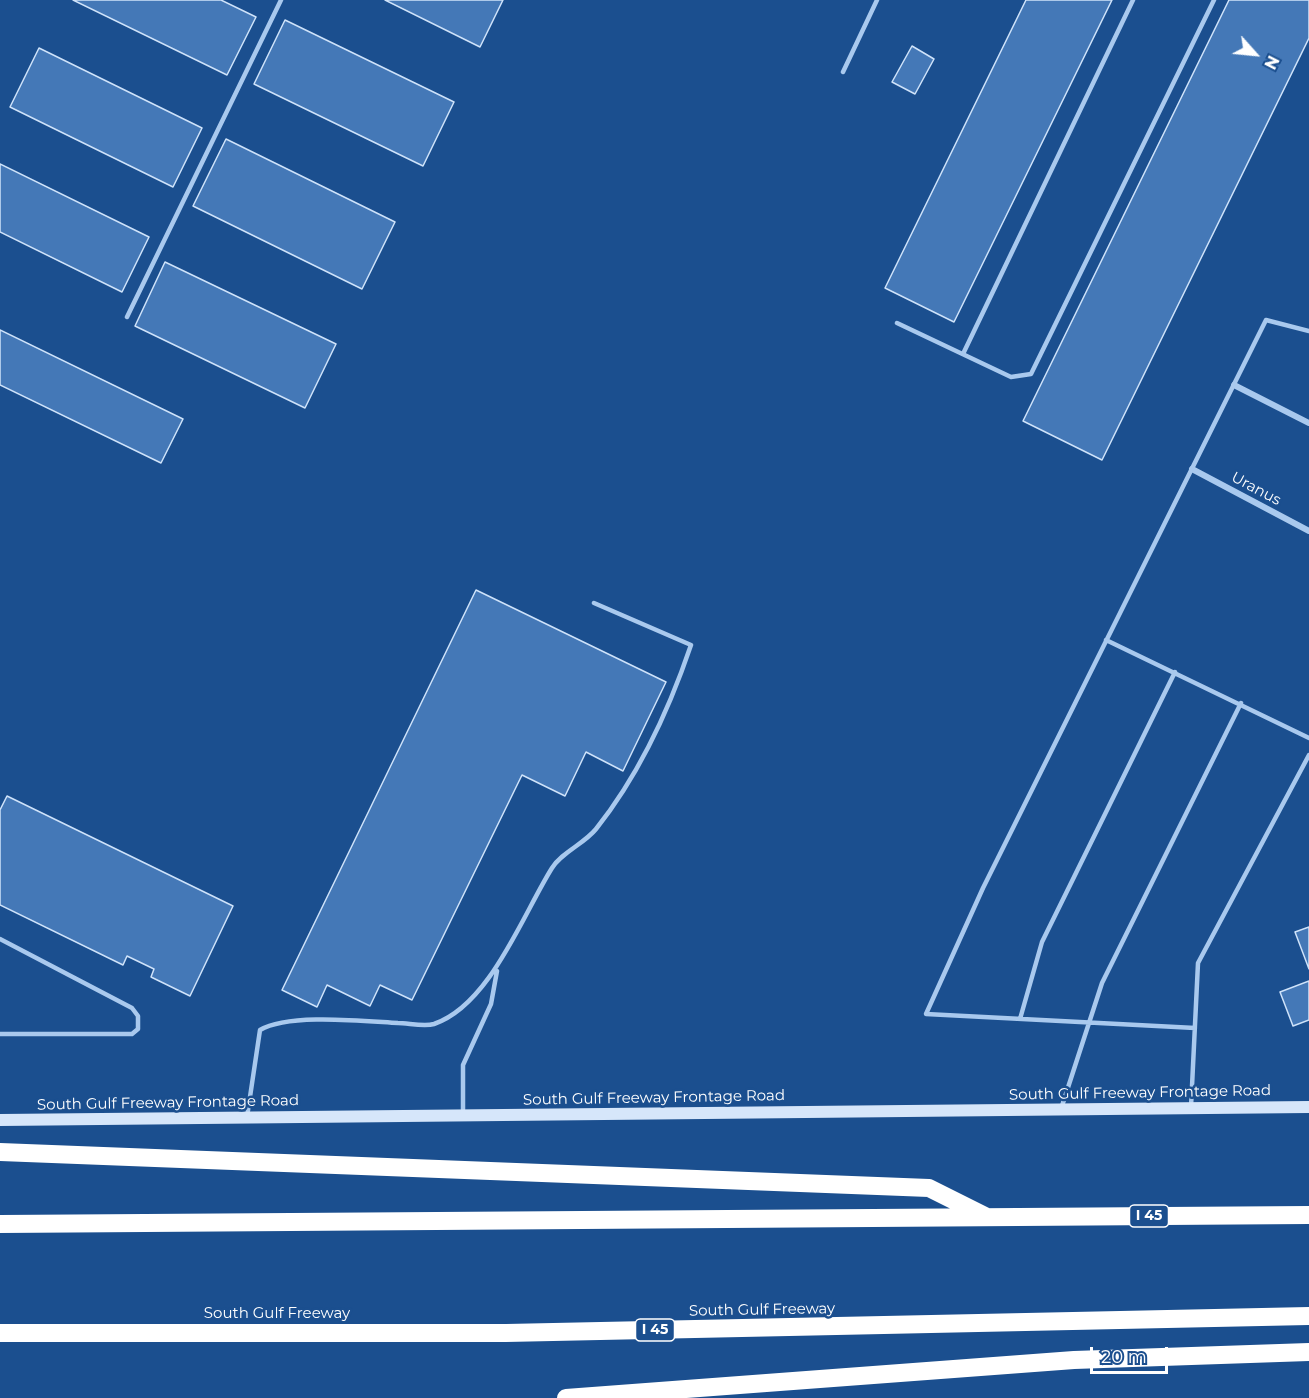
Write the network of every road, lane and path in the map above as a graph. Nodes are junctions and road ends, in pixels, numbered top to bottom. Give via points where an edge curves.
1 (281, 0) edge
2 (877, 0) edge
3 (1133, 0) edge
4 (1214, 0) edge
5 (843, 72) dead end
6 (127, 317) dead end
7 (897, 323) dead end
8 (1309, 331) edge
9 (963, 354) junction
10 (1234, 385) junction
11 (1309, 423) edge
12 (1192, 469) junction
13 (1309, 531) edge
14 (594, 603) dead end
15 (1106, 640) junction
16 (1175, 672) junction
17 (1241, 703) junction
18 (1309, 738) edge
19 (1309, 755) edge
20 (0, 939) edge
21 (497, 969) junction
22 (1020, 1018) junction
23 (1089, 1022) junction
24 (1195, 1028) junction
25 (0, 1034) edge
26 (1191, 1107) junction
27 (1309, 1107) edge
28 (1061, 1109) junction
29 (463, 1115) junction
30 (247, 1117) junction
31 (0, 1120) edge
32 (0, 1152) edge
33 (1309, 1215) edge
34 (990, 1218) junction
35 (0, 1224) edge
36 (1309, 1316) edge
37 (0, 1333) edge
38 (1309, 1352) edge
39 (566, 1398) edge

1 - 6 lane
2 - 5 lane
3 - 9 lane
4 - 9 lane via 1031,374 1011,377
7 - 9 lane
8 - 10 lane via 1266,320
10 - 11 street
10 - 12 lane
12 - 13 street, Uranus
12 - 15 lane
14 - 21 lane via 691,645 672,702 628,783 595,831 554,865
15 - 16 lane
15 - 22 lane via 983,888 926,1014
16 - 17 lane
16 - 22 lane via 1042,942
17 - 18 lane
17 - 23 lane via 1102,982
19 - 24 lane via 1198,963
20 - 25 lane via 132,1008 138,1016 138,1029 132,1034
21 - 29 lane via 491,1004 463,1065
21 - 30 lane via 458,1011 433,1024 272,1022 260,1030
22 - 23 lane
23 - 24 lane
23 - 28 lane
24 - 26 lane
26 - 27 main road, South Gulf Freeway Frontage Road
26 - 28 main road, South Gulf Freeway Frontage Road
28 - 29 main road, South Gulf Freeway Frontage Road
29 - 30 main road, South Gulf Freeway Frontage Road
30 - 31 main road, South Gulf Freeway Frontage Road
32 - 34 highway via 929,1188
33 - 34 highway, I 45
34 - 35 highway, I 45
36 - 37 highway, South Gulf Freeway / I 45 via 506,1333
38 - 39 highway via 1074,1360

